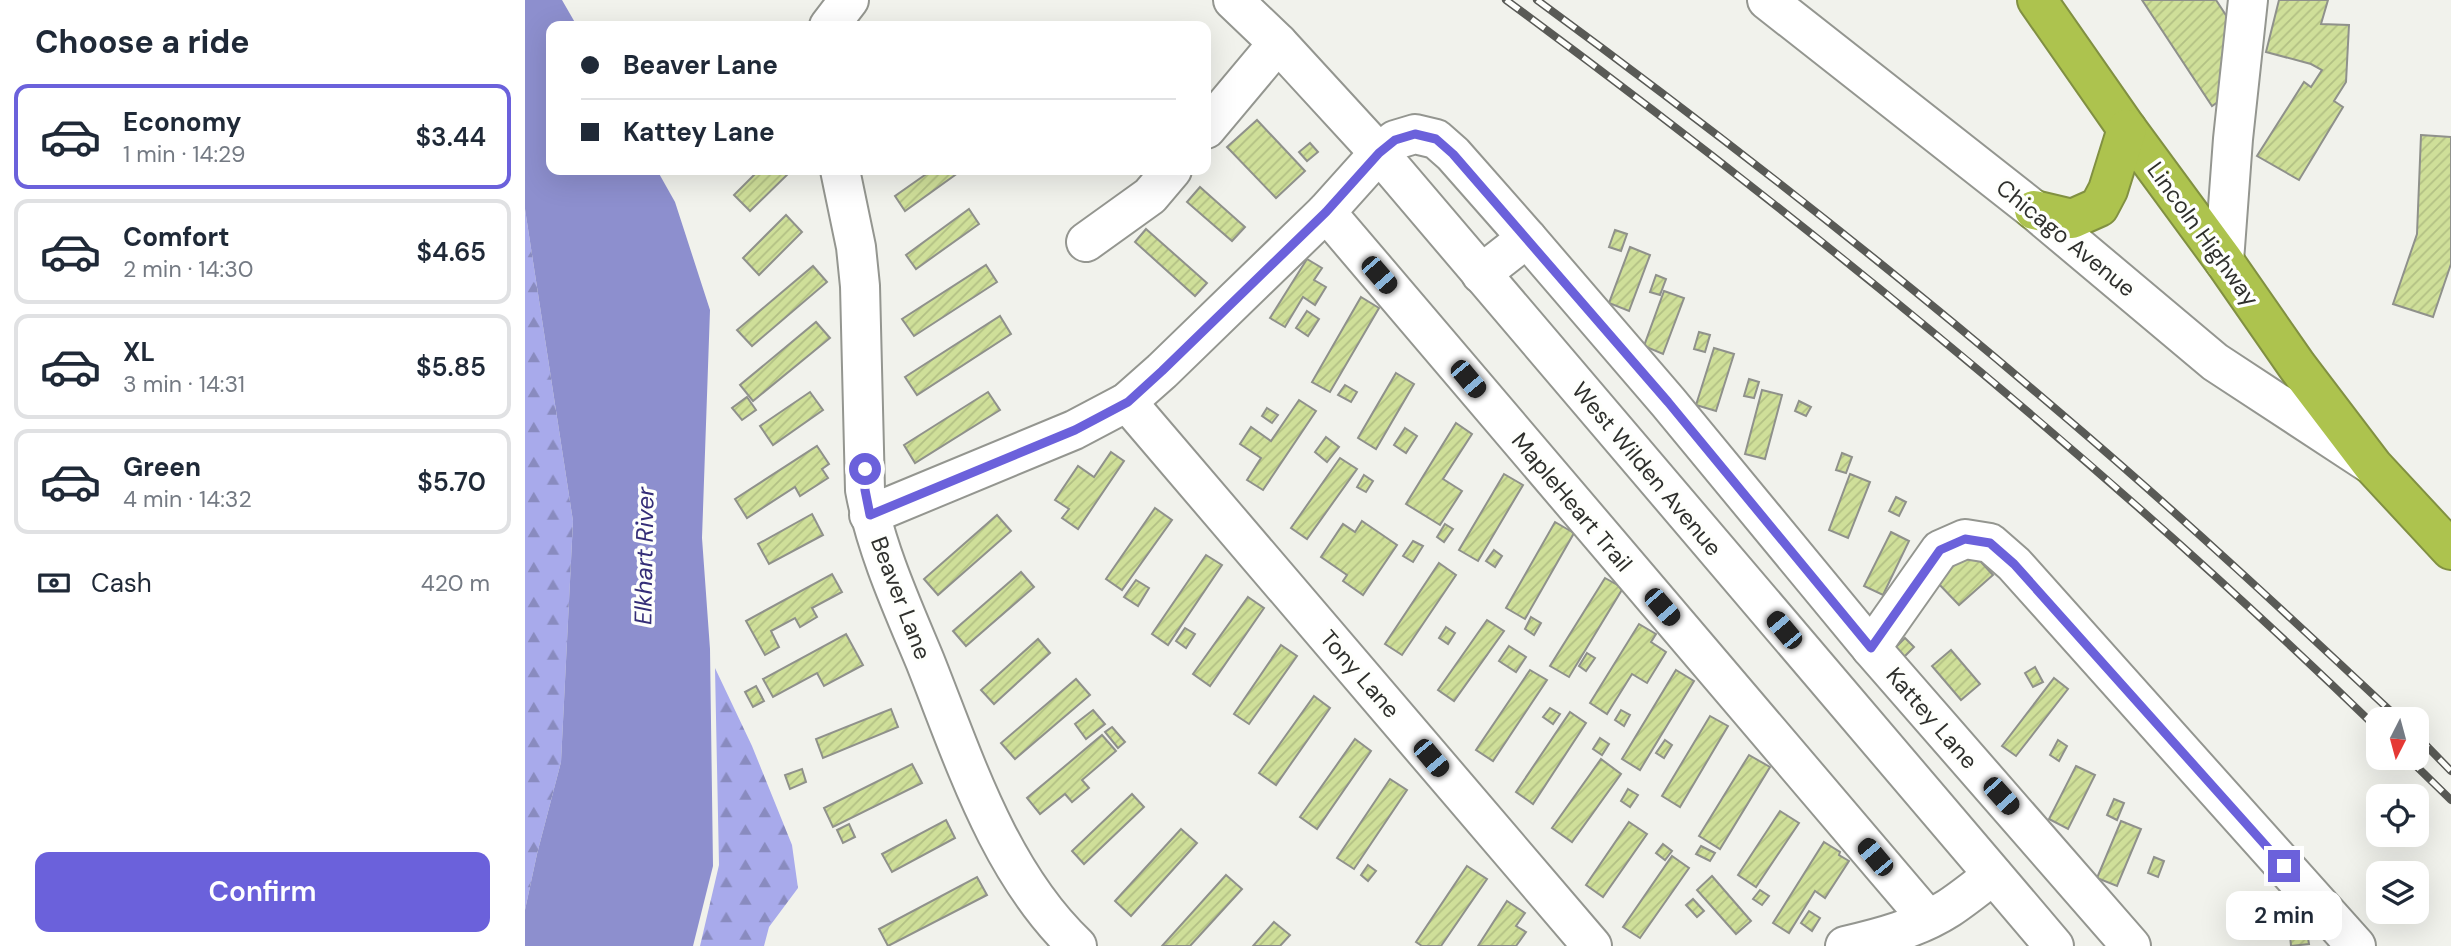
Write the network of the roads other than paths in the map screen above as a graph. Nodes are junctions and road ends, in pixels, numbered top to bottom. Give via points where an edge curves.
1 (849, 0) edge
2 (1233, 0) edge
3 (1767, 0) edge
4 (2038, 0) edge
5 (2248, 0) edge
6 (833, 21) edge
7 (1278, 43) junction
8 (1211, 123) edge
9 (2127, 129) junction
10 (1379, 153) junction
11 (841, 175) edge
12 (1167, 175) edge
13 (2034, 210) junction
14 (1326, 212) junction
15 (1527, 238) junction
16 (1086, 242) dead end
17 (2224, 261) junction
18 (1481, 274) junction
19 (1128, 402) junction
20 (2373, 466) junction
21 (870, 515) junction
22 (2451, 550) edge
23 (1871, 648) junction
24 (1934, 719) junction
25 (1891, 755) junction
26 (1993, 875) junction
27 (1928, 919) junction
28 (1077, 946) edge
29 (1593, 946) edge
30 (1845, 946) edge
31 (2054, 946) edge
32 (2131, 946) edge
33 (2356, 946) edge

1 - 6 street
2 - 7 street, West Wilden Avenue
3 - 13 street, Chicago Avenue
4 - 9 highway, Lincoln Highway
5 - 17 street
7 - 8 street
7 - 10 street, West Wilden Avenue
9 - 13 highway via 2099,207 2072,219
9 - 17 highway, Lincoln Highway
10 - 14 street, Kattey Lane
10 - 15 street, Kattey Lane via 1395,140 1415,134 1436,139
10 - 18 street, West Wilden Avenue
11 - 21 street, Beaver Lane via 860,286 865,490
12 - 16 street via 1150,196
13 - 20 street, Chicago Avenue via 2215,362
14 - 19 street, Kattey Lane
14 - 27 street, MapleHeart Trail
15 - 18 street
15 - 23 street, Kattey Lane
17 - 20 highway, Lincoln Highway
18 - 25 street, West Wilden Avenue
19 - 21 street, Kattey Lane via 1075,430
19 - 29 street, Tony Lane
20 - 22 highway, Lincoln Highway
21 - 28 street, Beaver Lane via 901,603 998,836 1028,887
23 - 24 street, Kattey Lane
23 - 33 street, Kattey Lane via 1940,550 1965,539 1990,543 2014,564
24 - 25 street
24 - 32 street, Kattey Lane
25 - 26 street, West Wilden Avenue
26 - 27 street
26 - 31 street, West Wilden Avenue
27 - 30 street

